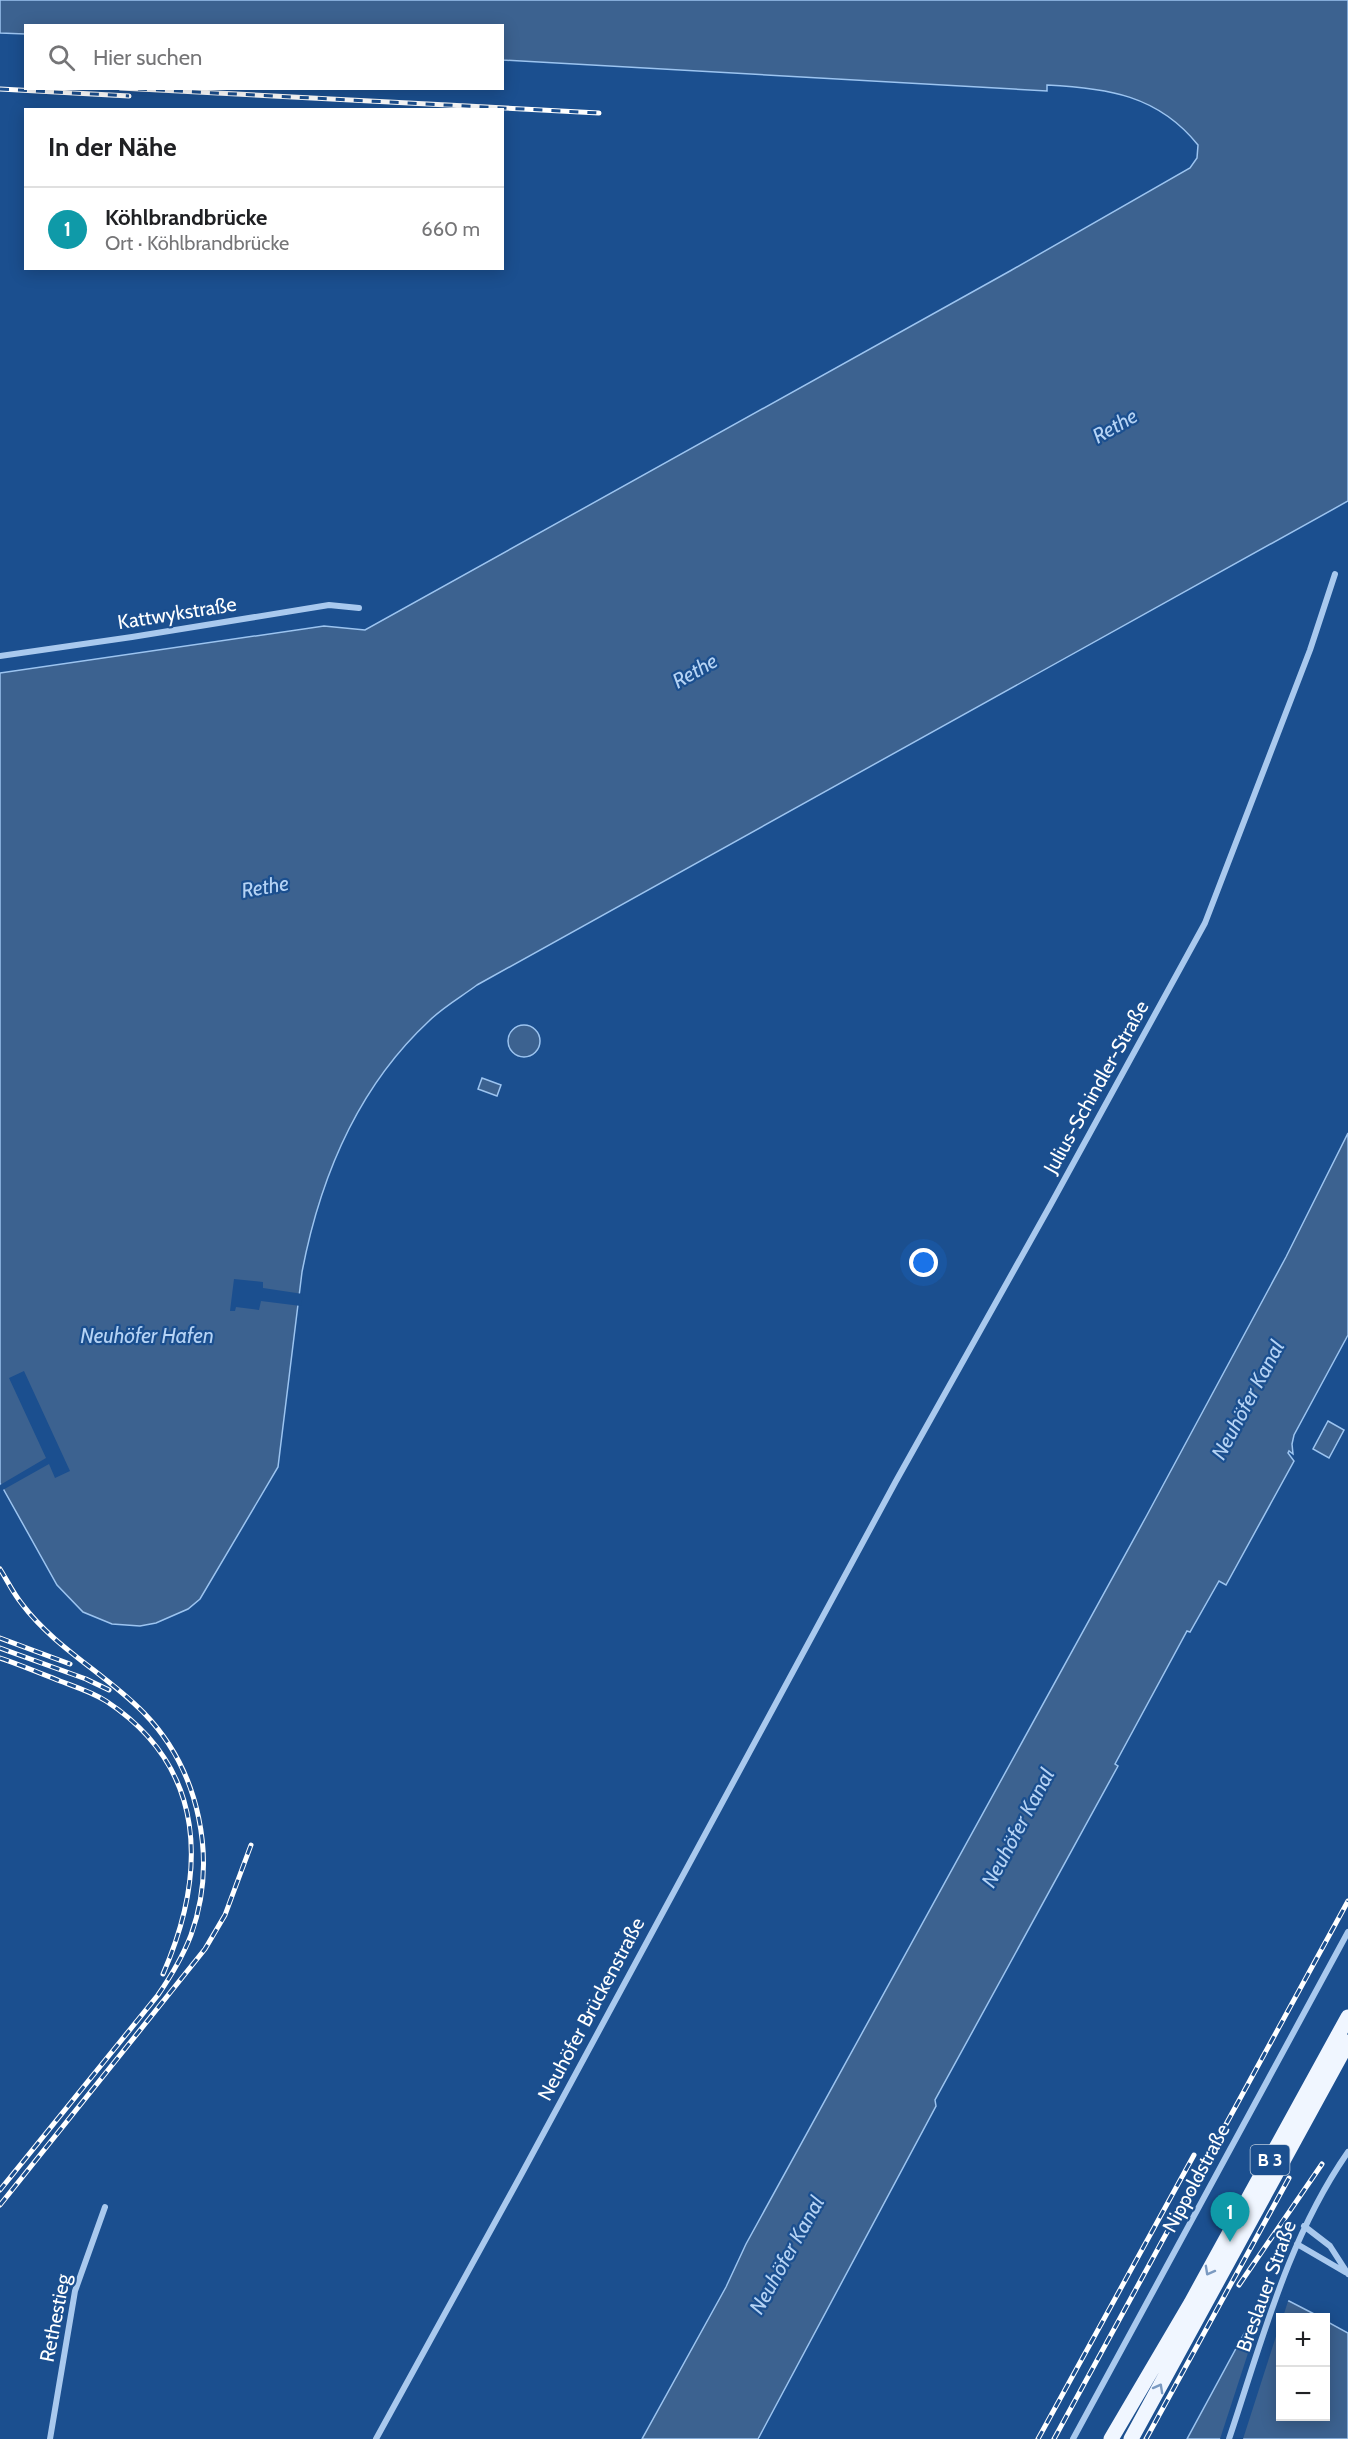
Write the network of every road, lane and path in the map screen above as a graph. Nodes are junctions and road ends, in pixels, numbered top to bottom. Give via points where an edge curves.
1 (1335, 574) dead end
2 (359, 608) dead end
3 (0, 656) edge
4 (835, 1593) joint
5 (1348, 1932) edge
6 (1348, 2017) edge
7 (1348, 2042) edge
8 (1348, 2152) edge
9 (105, 2207) dead end
10 (1305, 2226) junction
11 (1297, 2244) junction
12 (1348, 2274) edge
13 (50, 2439) edge
14 (376, 2439) edge
15 (1073, 2439) edge
16 (1111, 2439) edge
17 (1131, 2439) edge
18 (1229, 2439) edge

1 - 4 street, Julius-Schindler-Straße via 1310,650 1205,923
2 - 3 street, Kattwykstraße via 329,606
4 - 14 street, Neuhöfer Brückenstraße
5 - 15 street, Nippoldstraße
6 -> 16 main road, B 3 via 1191,2303
17 -> 7 main road, B 3
8 - 10 street, Breslauer Straße
9 - 13 street, Rethestieg via 75,2291
10 - 11 street, Breslauer Straße
10 - 12 street via 1330,2246
11 - 12 street
11 - 18 street, Breslauer Straße

